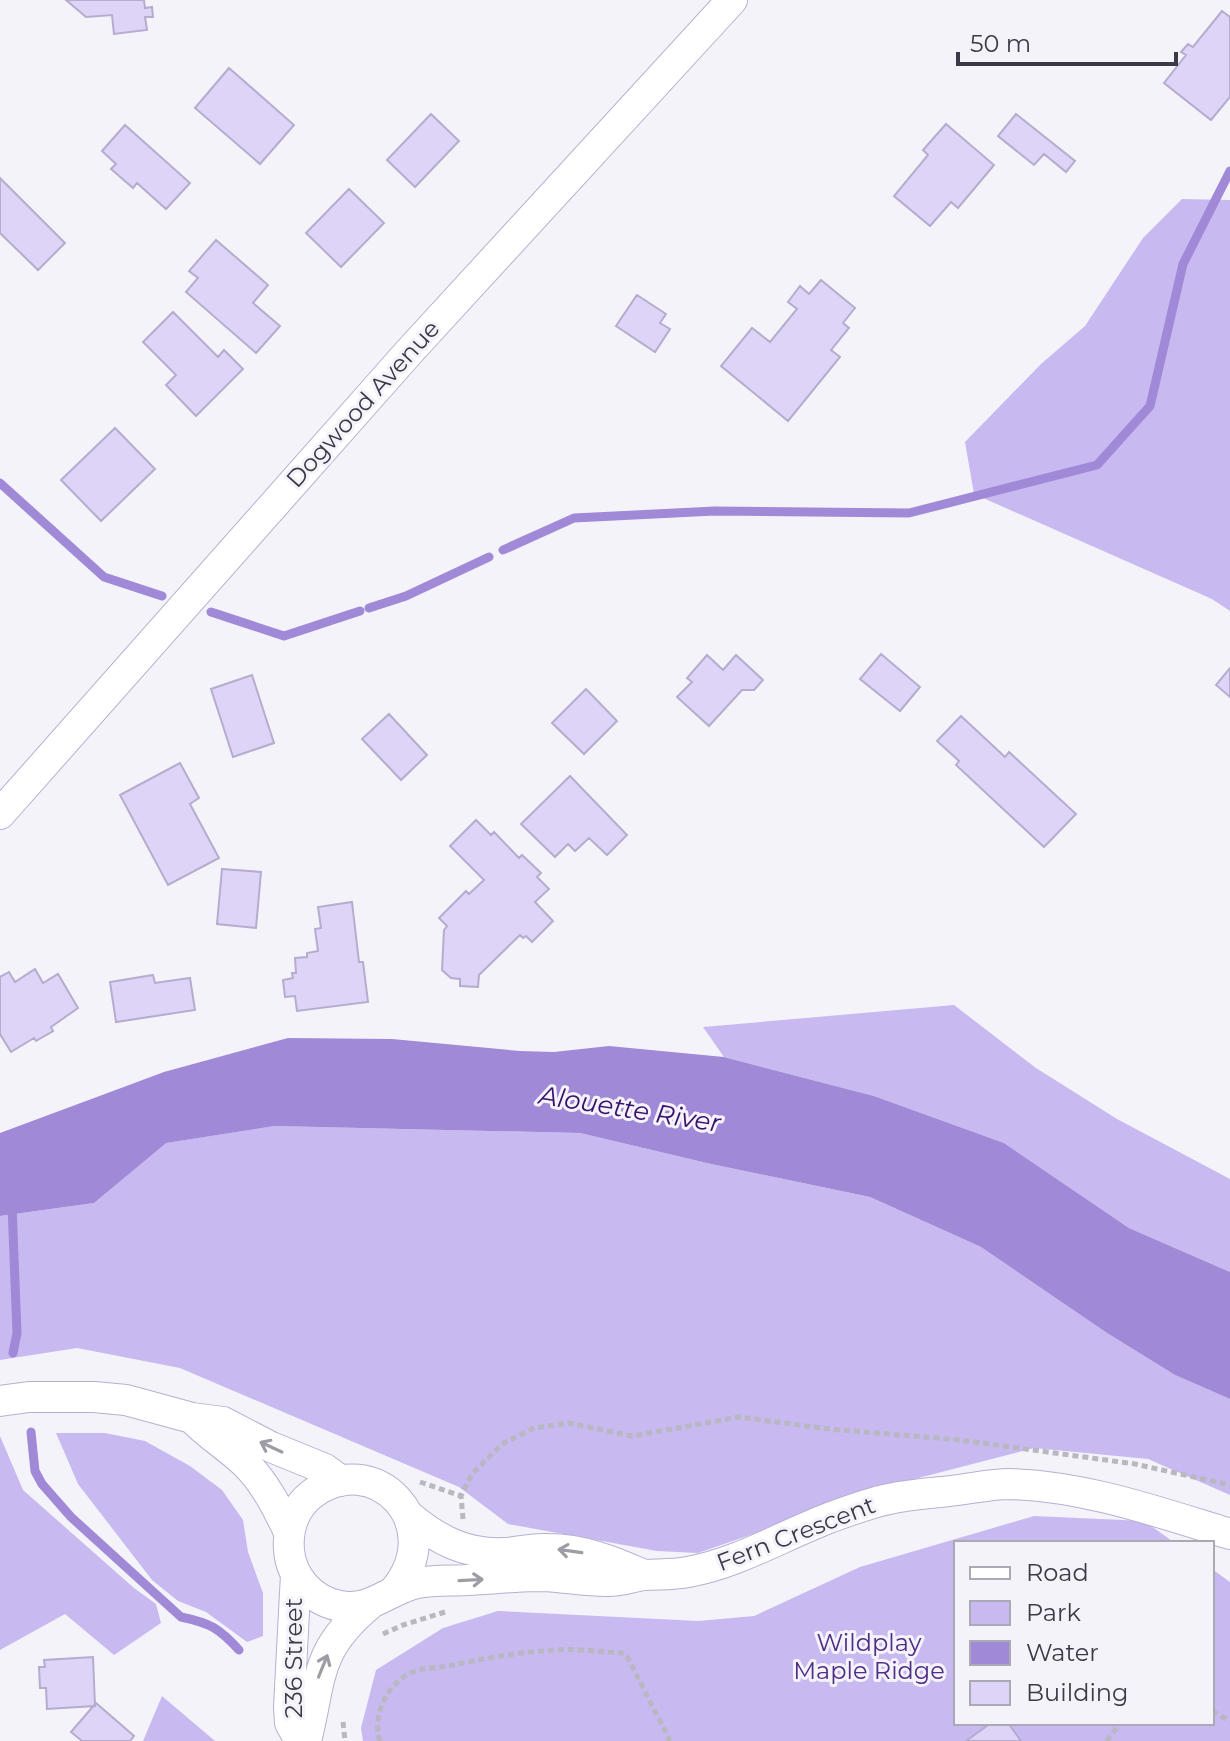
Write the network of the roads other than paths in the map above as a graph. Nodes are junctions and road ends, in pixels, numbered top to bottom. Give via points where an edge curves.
1 (732, 0) edge
2 (0, 814) edge
3 (0, 1401) edge
4 (192, 1418) junction
5 (341, 1481) junction
6 (409, 1516) junction
7 (289, 1532) junction
8 (1230, 1534) edge
9 (296, 1574) junction
10 (644, 1575) junction
11 (382, 1598) junction
12 (303, 1741) edge

1 - 2 street, Dogwood Avenue via 409,352
3 - 4 street via 94,1397
5 -> 4 street via 223,1422
4 - 7 street via 255,1473
5 - 6 street via 381,1487
5 - 7 street via 311,1494
10 -> 6 street, Fern Crescent via 617,1562 567,1550 470,1551 442,1540
6 - 11 street via 414,1531 412,1564 405,1578
7 - 9 street
8 - 10 street, Fern Crescent via 1096,1494 1007,1484 888,1499 729,1561 687,1573
9 - 11 street via 314,1595 341,1606
9 - 12 street, 236 Street via 289,1707 290,1723
11 -> 10 street, Fern Crescent via 417,1583 523,1576 610,1582
12 -> 11 street, 236 Street via 324,1660 339,1634

